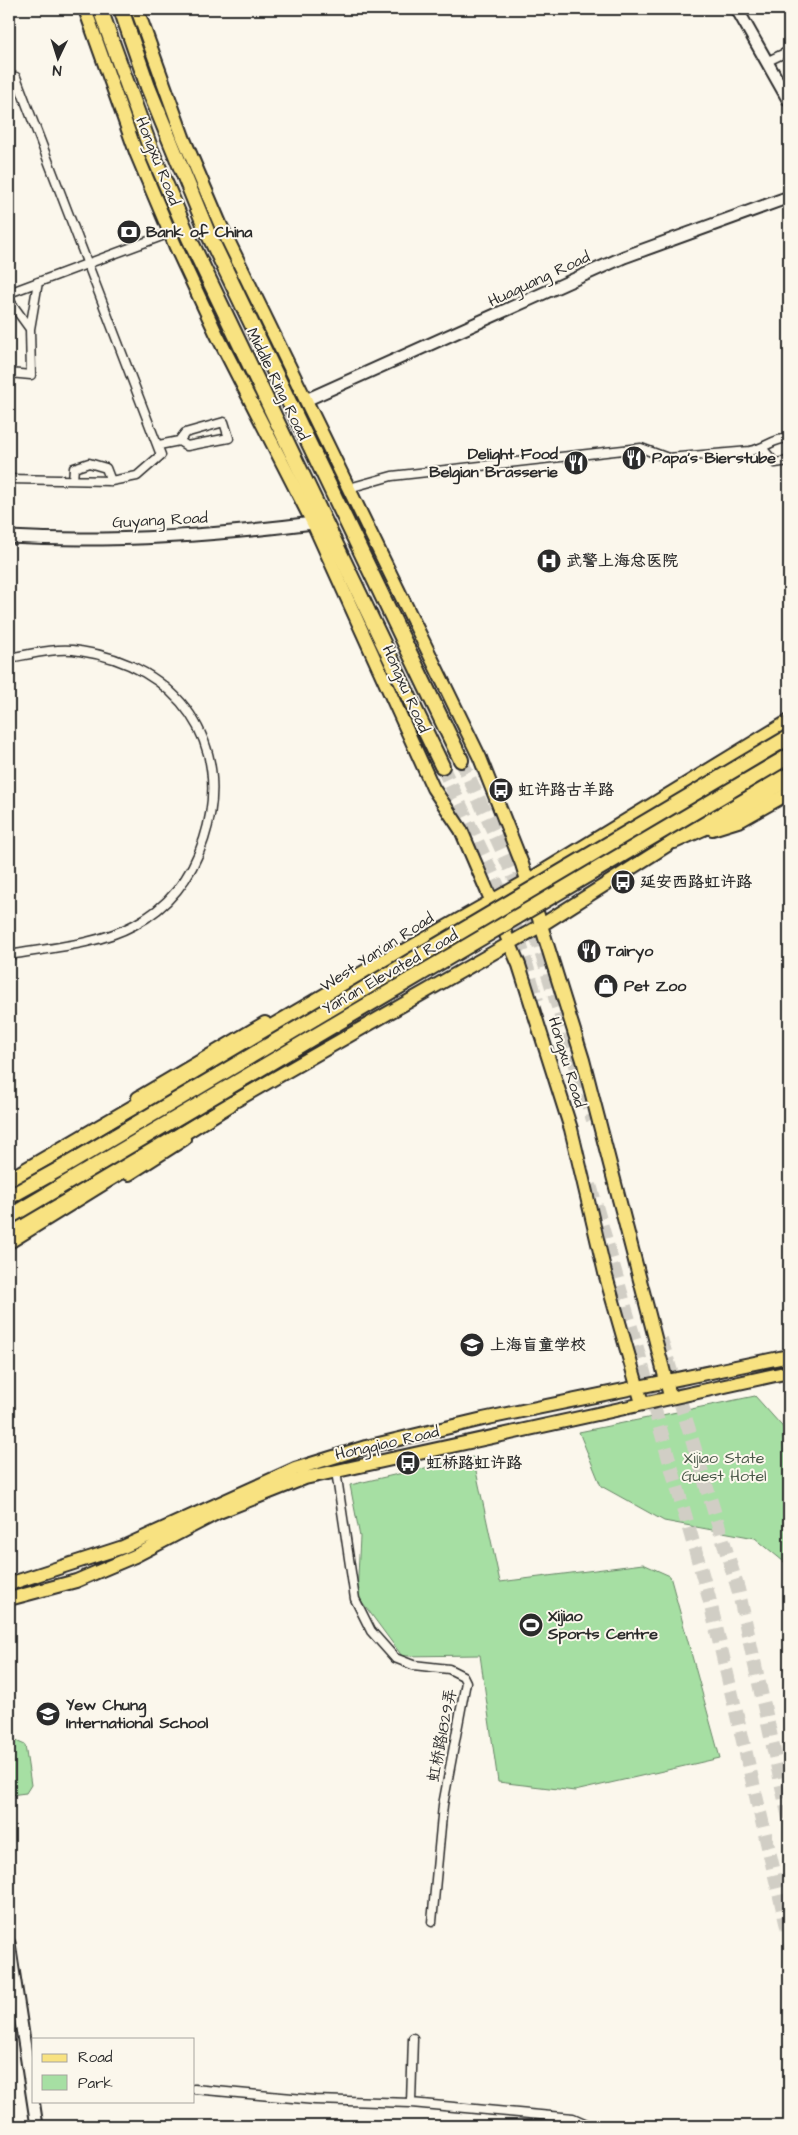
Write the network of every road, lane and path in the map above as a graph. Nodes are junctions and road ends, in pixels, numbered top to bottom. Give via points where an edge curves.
1 (85, 9) edge
2 (100, 9) edge
3 (121, 9) edge
4 (136, 9) edge
5 (737, 9) edge
6 (789, 51) edge
7 (768, 61) junction
8 (9, 80) edge
9 (789, 101) edge
10 (789, 197) edge
11 (170, 233) junction
12 (88, 262) junction
13 (38, 282) junction
14 (9, 293) edge
15 (9, 300) edge
16 (30, 329) junction
17 (9, 373) edge
18 (306, 400) junction
19 (789, 438) edge
20 (179, 441) junction
21 (159, 445) junction
22 (763, 449) junction
23 (789, 461) edge
24 (89, 463) junction
25 (9, 479) edge
26 (73, 480) junction
27 (89, 480) junction
28 (111, 481) junction
29 (349, 488) junction
30 (313, 523) junction
31 (9, 537) edge
32 (9, 658) edge
33 (789, 721) edge
34 (789, 737) edge
35 (789, 756) edge
36 (461, 760) tunnel mouth
37 (442, 766) tunnel mouth
38 (789, 769) edge
39 (789, 778) edge
40 (789, 793) edge
41 (674, 841) junction
42 (527, 881) junction
43 (492, 899) junction
44 (540, 926) junction
45 (510, 943) junction
46 (400, 952) junction
47 (9, 955) edge
48 (230, 1104) junction
49 (9, 1179) edge
50 (9, 1195) edge
51 (9, 1217) edge
52 (9, 1231) edge
53 (9, 1241) edge
54 (9, 1246) edge
55 (789, 1356) edge
56 (789, 1372) edge
57 (666, 1383) junction
58 (638, 1389) junction
59 (670, 1396) junction
60 (642, 1403) junction
61 (336, 1471) junction
62 (9, 1584) edge
63 (9, 1599) edge
64 (432, 1922) dead end
65 (9, 1943) edge
66 (413, 2038) dead end
67 (31, 2081) edge
68 (195, 2089) edge
69 (34, 2102) edge
70 (411, 2103) junction
71 (37, 2126) edge
72 (591, 2126) edge

1 - 11 main road, Hongxu Road via 137,155
2 - 37 highway, Middle Ring Road via 151,150 189,238
3 - 36 highway, Middle Ring Road via 151,95 207,231
4 - 18 main road, Hongxu Road via 205,190
5 - 7 street
6 - 7 street
7 - 9 street
8 - 12 street via 16,78
10 - 18 street, Huaguang Road via 624,257
11 - 12 street
11 - 30 main road, Hongxu Road via 216,333
12 - 13 street
12 - 21 street
13 - 14 street
13 - 16 street
15 - 16 street
16 - 17 street via 31,375
18 - 29 main road, Hongxu Road
19 - 22 street via 774,439
20 - 20 street via 187,446 229,438 224,422 186,433
20 - 21 street
21 - 28 street via 161,455 137,476
22 - 23 street via 775,463
22 - 29 street via 668,458 640,448 392,476
24 - 26 street via 74,468
24 - 27 street
24 - 28 street via 106,468
25 - 26 street
26 - 27 street
27 - 28 street
29 - 42 main road, Hongxu Road via 480,758
30 - 31 street, Guyang Road via 168,538 82,540
30 - 43 main road, Hongxu Road via 433,788 457,822
32 - 47 street via 78,650 116,658 149,675 181,700 199,726 209,759 214,794 200,853 186,879 165,904 134,926 97,938
33 - 42 main road, West Yan'an Road
34 - 50 highway, Yan'an Elevated Road, bridge via 90,1151
35 - 51 highway, Yan'an Elevated Road, bridge
38 - 41 main road via 698,823
39 - 41 highway via 719,820
40 - 41 main road via 741,820
41 - 44 main road
42 - 43 main road, West Yan'an Road
42 - 44 main road, Hongxu Road
43 - 45 main road, Hongxu Road
43 - 46 main road, West Yan'an Road
44 - 45 main road
44 - 57 main road, Hongxu Road via 583,1060
45 - 48 main road
45 - 58 main road, Hongxu Road via 563,1102
46 - 49 highway
46 - 49 main road via 346,976 182,1071
46 - 50 main road, West Yan'an Road via 352,989
48 - 52 main road via 159,1140
48 - 53 highway
48 - 54 main road via 166,1152
55 - 57 main road, Hongqiao Road
56 - 59 main road, Hongqiao Road
57 - 58 main road, Hongqiao Road
57 - 59 main road, Hongxu Road
58 - 60 main road, Hongxu Road
58 - 62 main road, Hongqiao Road via 483,1419 366,1447 295,1469 123,1547
59 - 60 main road, Hongqiao Road
60 - 61 main road, Hongqiao Road
61 - 63 main road, Hongqiao Road via 304,1478 219,1512 135,1556 76,1581
61 - 64 street, 虹桥路1829弄 via 355,1599 371,1631 395,1658 449,1669 463,1676 466,1682 442,1805
65 - 67 street
66 - 70 street
68 - 70 street via 314,2100
69 - 71 street
70 - 72 street via 572,2118

